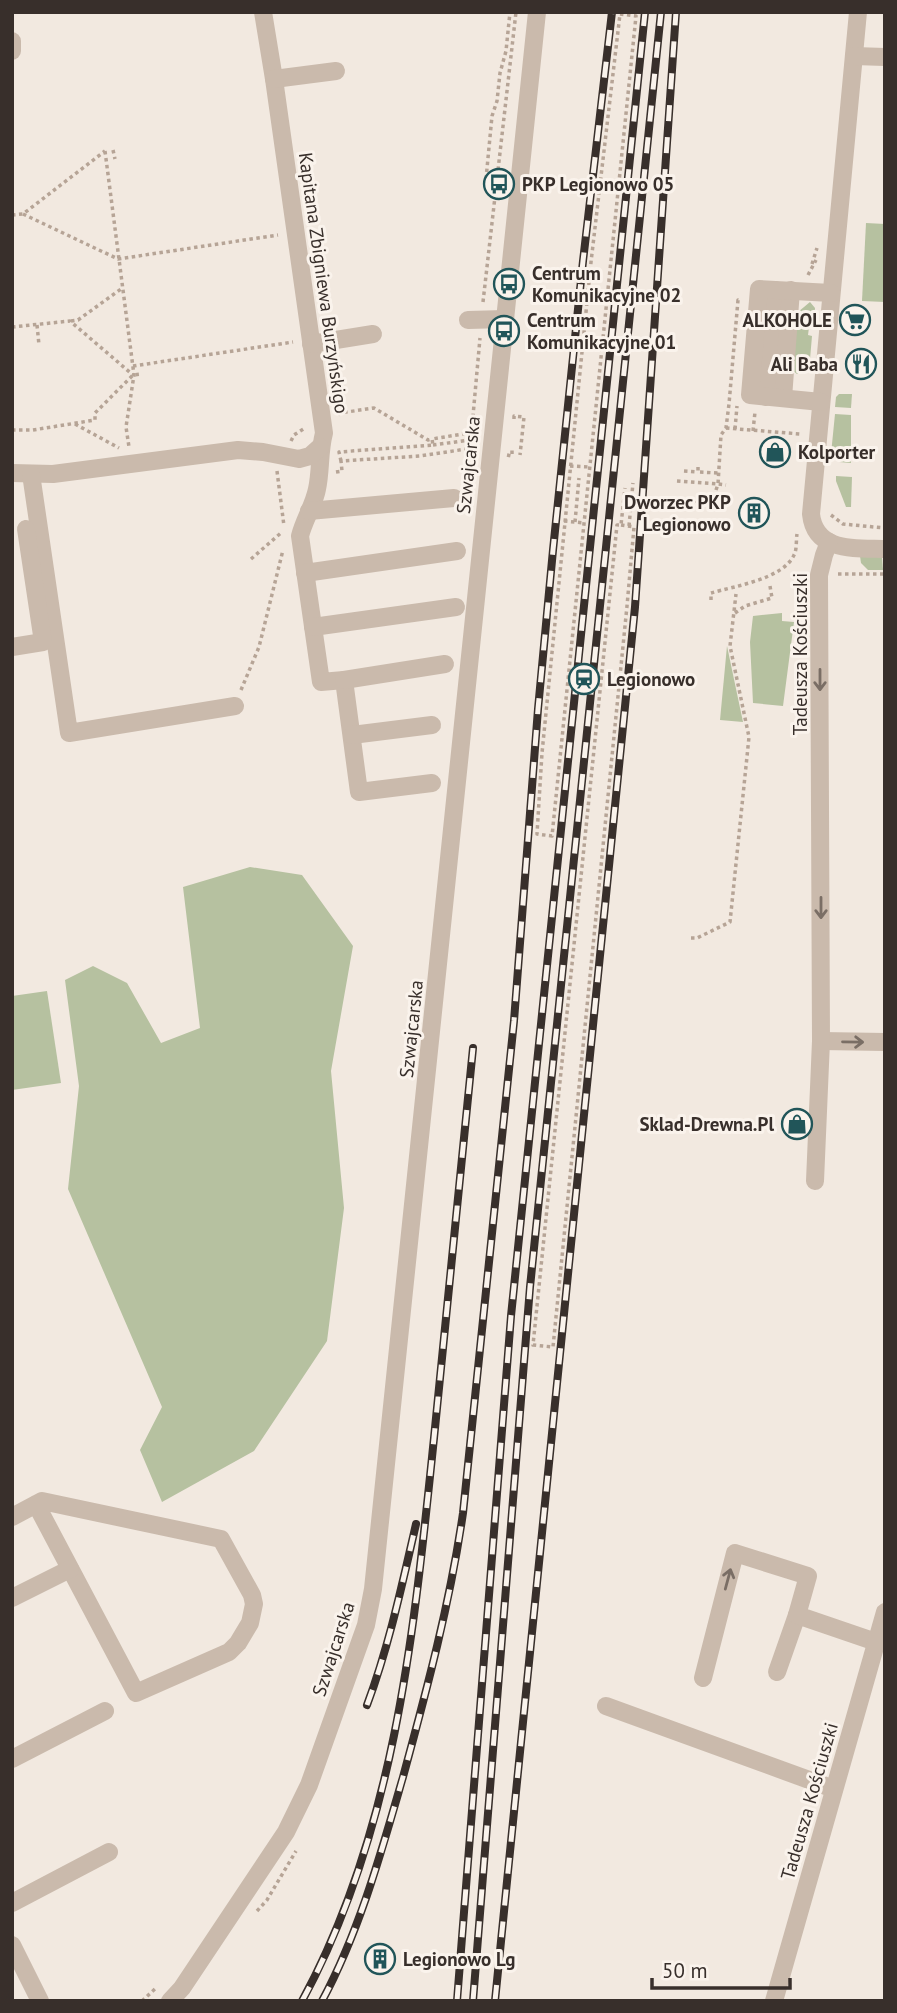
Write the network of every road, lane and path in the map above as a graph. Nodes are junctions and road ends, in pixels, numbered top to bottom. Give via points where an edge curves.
1 (263, 12) edge
2 (510, 12) edge
3 (516, 12) edge
4 (537, 12) edge
5 (858, 12) edge
6 (12, 41) edge
7 (12, 51) edge
8 (854, 56) junction
9 (885, 57) edge
10 (336, 71) dead end
11 (274, 79) junction
12 (113, 150) dead end
13 (115, 159) dead end
14 (486, 179) dead end
15 (23, 214) junction
16 (12, 215) edge
17 (282, 234) dead end
18 (823, 250) dead end
19 (118, 259) junction
20 (121, 289) junction
21 (788, 290) junction
22 (831, 293) junction
23 (738, 300) dead end
24 (505, 319) junction
25 (475, 320) junction
26 (70, 321) junction
27 (37, 325) junction
28 (12, 327) edge
29 (373, 334) dead end
30 (303, 342) junction
31 (39, 345) dead end
32 (133, 366) junction
33 (141, 374) dead end
34 (133, 375) junction
35 (775, 398) junction
36 (821, 402) junction
37 (334, 420) dead end
38 (75, 424) junction
39 (513, 424) dead end
40 (726, 428) junction
41 (12, 430) edge
42 (806, 435) dead end
43 (432, 442) junction
44 (320, 447) junction
45 (520, 455) dead end
46 (341, 461) junction
47 (277, 465) dead end
48 (570, 466) junction
49 (590, 467) junction
50 (684, 471) dead end
51 (332, 472) dead end
52 (21, 473) edge
53 (719, 473) junction
54 (579, 478) dead end
55 (677, 481) dead end
56 (633, 483) dead end
57 (718, 484) junction
58 (726, 485) dead end
59 (625, 488) dead end
60 (454, 498) dead end
61 (696, 503) dead end
62 (309, 511) junction
63 (564, 521) junction
64 (575, 522) junction
65 (584, 523) junction
66 (621, 525) junction
67 (629, 526) junction
68 (797, 530) dead end
69 (829, 542) junction
70 (285, 544) dead end
71 (885, 549) edge
72 (457, 551) dead end
73 (251, 559) dead end
74 (305, 573) junction
75 (770, 586) dead end
76 (736, 594) dead end
77 (711, 600) dead end
78 (456, 607) dead end
79 (734, 615) junction
80 (313, 627) junction
81 (12, 647) edge
82 (445, 664) dead end
83 (344, 680) junction
84 (237, 700) joint
85 (432, 725) dead end
86 (352, 735) junction
87 (432, 783) dead end
88 (691, 938) dead end
89 (821, 1041) junction
90 (885, 1042) edge
91 (815, 1181) dead end
92 (36, 1504) junction
93 (12, 1517) edge
94 (70, 1569) junction
95 (12, 1598) edge
96 (885, 1612) edge
97 (797, 1615) junction
98 (876, 1642) junction
99 (777, 1672) dead end
100 (703, 1678) dead end
101 (606, 1706) dead end
102 (105, 1711) dead end
103 (12, 1759) edge
104 (834, 1789) junction
105 (109, 1852) dead end
106 (12, 1903) edge
107 (12, 1945) edge
108 (162, 1982) dead end
109 (40, 2001) edge
110 (142, 2001) edge
111 (170, 2001) edge
112 (774, 2001) edge

1 - 11 street, Kapitana Zbigniewa Burzyńskigo
2 - 14 path
3 - 25 path
4 - 24 street, Szwajcarska
5 - 8 street
6 - 7 street
8 - 9 street
8 - 22 street
10 - 11 street
11 - 30 street, Kapitana Zbigniewa Burzyńskigo
12 - 13 path
15 - 16 path
15 - 19 path
15 - 19 path via 105,151
17 - 19 path
18 - 21 path
19 - 20 path
20 - 26 path
20 - 32 path
21 - 22 street
21 - 35 street
21 - 35 street via 759,289 750,395
22 - 36 street
23 - 40 path
24 - 25 street
24 - 111 street, Szwajcarska via 366,1625 309,1785 286,1832
25 - 43 path via 472,427 479,427 479,434
26 - 27 path
26 - 34 path
27 - 28 path
27 - 31 path
29 - 30 street
30 - 32 path
30 - 44 street, Kapitana Zbigniewa Burzyńskigo via 324,433
32 - 34 path
33 - 34 path
34 - 38 path via 95,413 96,420
34 - 38 path via 126,427 130,454
35 - 36 street
36 - 69 street via 811,519
37 - 43 path via 340,413 374,408
38 - 41 path
39 - 45 path via 514,416 524,417
40 - 42 path
40 - 53 path via 721,435
43 - 46 path via 339,452
43 - 46 path via 470,440 474,448
44 - 52 street via 299,459 238,450 53,474
44 - 62 street, Kapitana Zbigniewa Burzyńskigo via 316,493
46 - 51 path via 342,471
47 - 73 path via 286,531
48 - 49 path
48 - 49 path via 620,14 636,16
48 - 63 path
49 - 65 path
50 - 53 path
52 - 81 street via 43,642
52 - 84 street via 69,733
53 - 57 path
54 - 64 path
55 - 57 path
56 - 67 path
57 - 58 path
57 - 61 path via 714,496 703,495
59 - 66 path
60 - 62 street
62 - 74 street, Kapitana Zbigniewa Burzyńskigo via 300,536
63 - 64 path
63 - 65 path via 537,834 544,835 552,835
64 - 65 path
66 - 67 path
66 - 67 path via 617,525 614,552 533,1345 553,1347 622,669 634,527
68 - 77 path via 795,555 785,567 774,575 711,593
69 - 71 street
69 -> 89 street, Tadeusza Kościuszki via 819,575
70 - 84 path via 259,647
72 - 74 street
74 - 80 street, Kapitana Zbigniewa Burzyńskigo
75 - 79 path via 772,598 745,606
76 - 79 path
78 - 80 street
79 - 88 path via 730,646 749,737 730,922
80 - 83 street, Kapitana Zbigniewa Burzyńskigo via 321,682
82 - 83 street
83 - 86 street
85 - 86 street
86 - 87 street via 359,792
89 -> 90 street
89 - 91 street, Tadeusza Kościuszki
92 - 93 street
92 - 94 street
92 - 94 street via 42,1501 220,1539 252,1595 250,1623 229,1652 136,1693
94 - 95 street
96 - 98 street, Tadeusza Kościuszki
97 - 98 street
97 - 99 street
100 -> 97 street via 735,1553 808,1576
98 - 104 street, Tadeusza Kościuszki
101 - 104 street
102 - 103 street
104 - 112 street, Tadeusza Kościuszki
105 - 106 street
107 - 109 street
108 - 110 path

